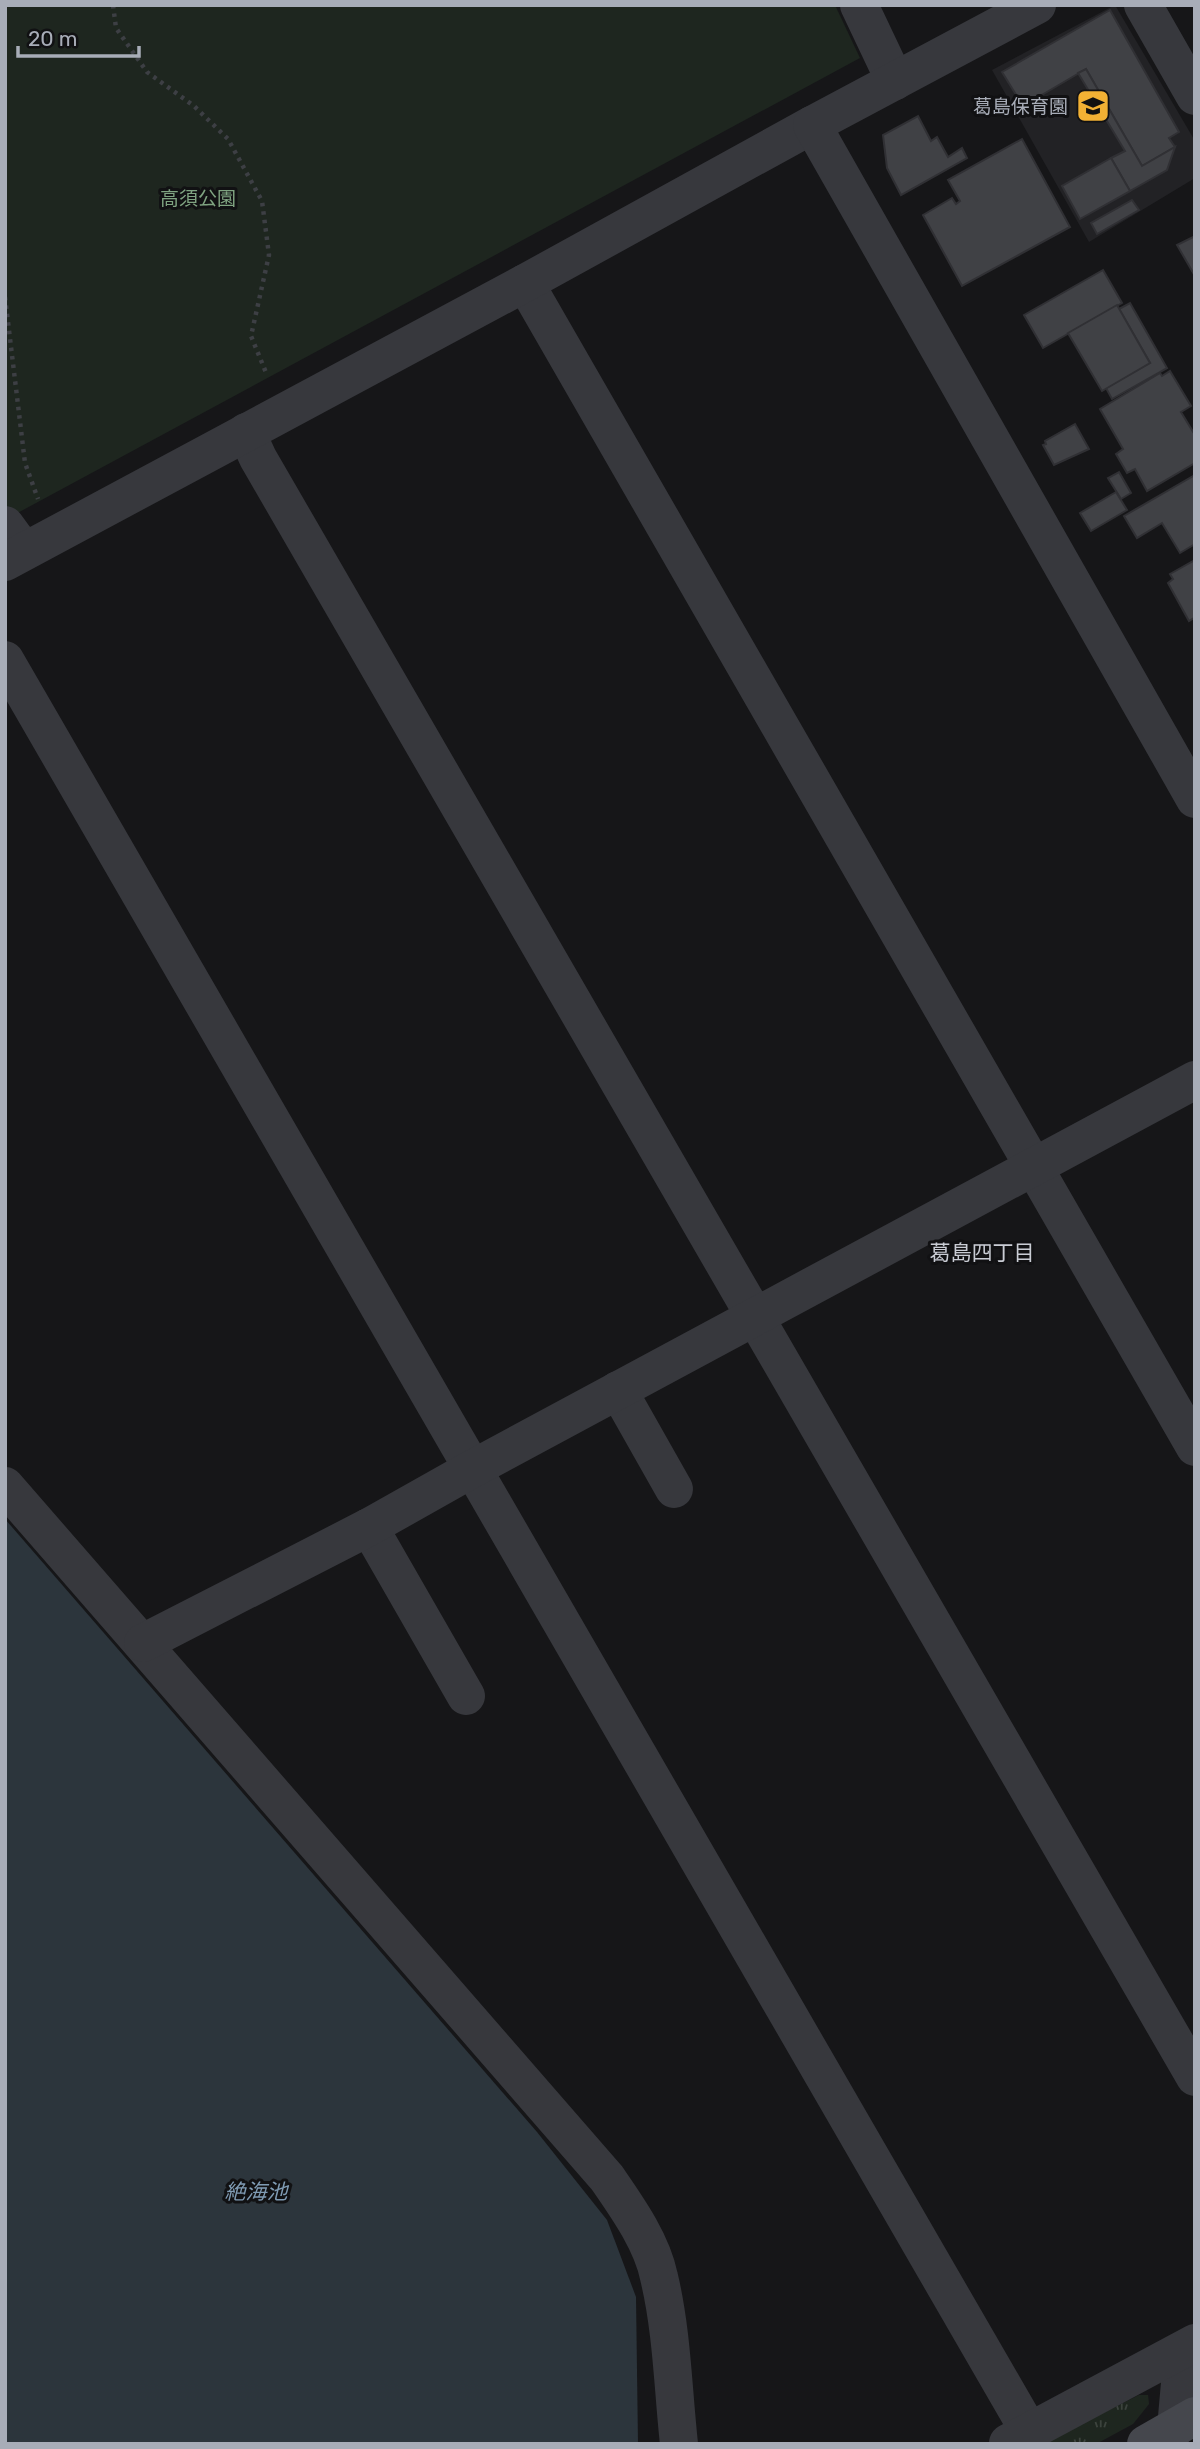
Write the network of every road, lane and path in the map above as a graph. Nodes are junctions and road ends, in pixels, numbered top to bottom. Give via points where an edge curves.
1 (113, 5) edge
2 (859, 5) edge
3 (1037, 5) edge
4 (1143, 5) edge
5 (895, 81) junction
6 (1195, 96) edge
7 (812, 125) junction
8 (524, 283) junction
9 (5, 297) edge
10 (270, 384) dead end
11 (246, 432) junction
12 (41, 508) dead end
13 (12, 546) edge
14 (5, 660) edge
15 (1195, 799) edge
16 (1195, 1080) edge
17 (1032, 1167) junction
18 (755, 1316) junction
19 (618, 1390) junction
20 (1195, 1447) edge
21 (472, 1469) junction
22 (5, 1486) edge
23 (674, 1489) dead end
24 (369, 1527) junction
25 (143, 1643) junction
26 (466, 1696) dead end
27 (1195, 2077) edge
28 (1189, 2346) edge
29 (1172, 2429) edge
30 (1017, 2437) edge
31 (678, 2444) edge

1 - 10 path via 116,28 147,72 194,106 228,139 262,201 269,255 251,336
2 - 5 street
3 - 5 street
4 - 6 street
5 - 7 street
7 - 8 street
7 - 15 street
8 - 11 street
8 - 17 street
9 - 12 path via 25,463
11 - 13 street
11 - 18 street
14 - 21 street
16 - 17 street
17 - 18 street
17 - 20 street
18 - 19 street
18 - 27 street
19 - 21 street
19 - 23 street
21 - 24 street
21 - 30 street
22 - 25 street
24 - 25 street
24 - 26 street
25 - 31 street via 607,2178 635,2219 659,2275
28 - 29 street
28 - 30 street

